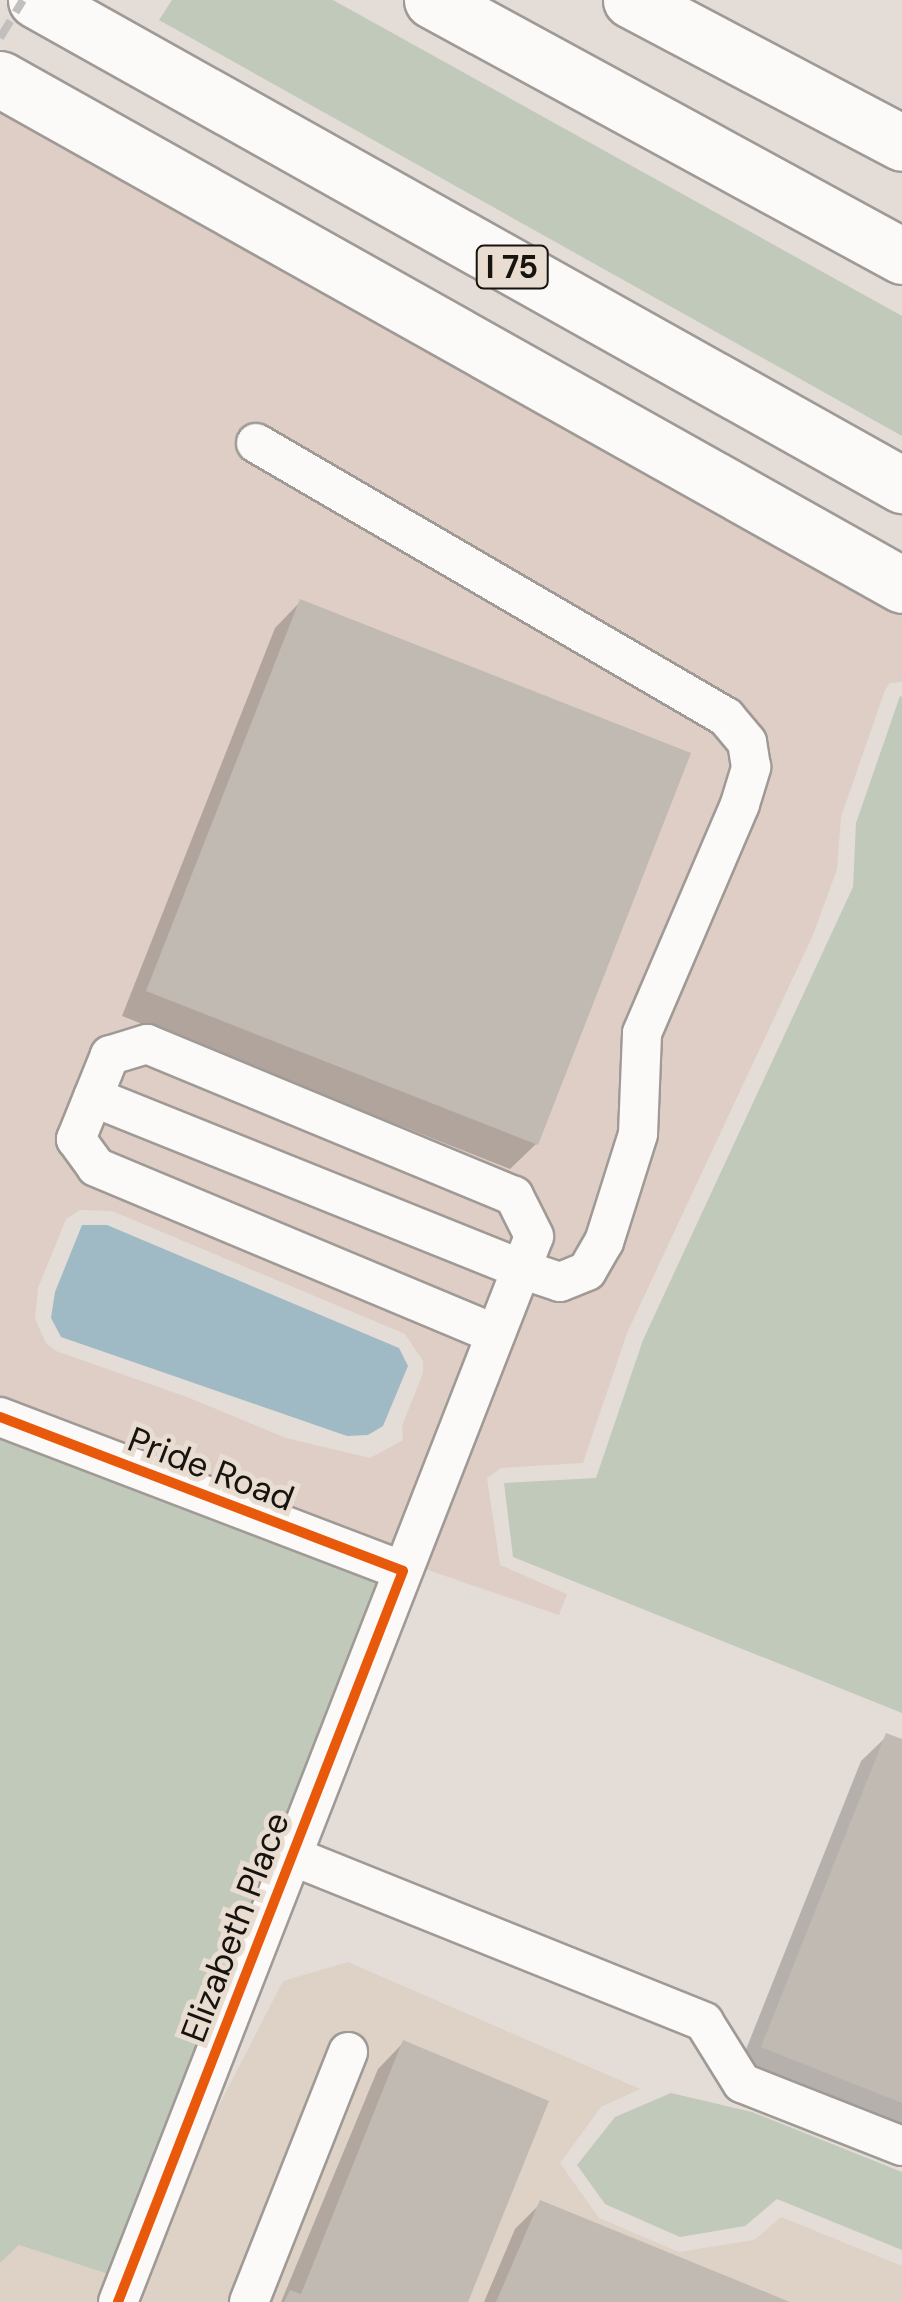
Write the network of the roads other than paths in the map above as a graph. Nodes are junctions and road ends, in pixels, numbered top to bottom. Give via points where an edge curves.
1 (36, 0) edge
2 (432, 0) edge
3 (631, 0) edge
4 (0, 79) edge
5 (902, 143) edge
6 (902, 256) edge
7 (256, 443) dead end
8 (902, 485) edge
9 (902, 585) edge
10 (93, 1096) junction
11 (520, 1269) junction
12 (495, 1334) junction
13 (0, 1418) edge
14 (403, 1572) junction
15 (292, 1856) junction
16 (348, 2052) dead end
17 (902, 2146) edge
18 (118, 2302) edge
19 (249, 2302) edge

1 - 8 highway, I 75
2 - 6 highway
3 - 5 highway
4 - 9 highway
7 - 11 street via 726,717 747,742 751,767 740,804 642,1034 638,1134 604,1242 587,1271 560,1282
10 - 11 street
10 - 11 street, Elizabeth Place via 110,1055 147,1044 514,1196 534,1236
10 - 12 street via 76,1139 96,1167
11 - 12 street, Elizabeth Place
12 - 14 street, Elizabeth Place
13 - 14 street, Pride Road
14 - 15 street, Elizabeth Place
15 - 17 street via 704,2022 742,2083
15 - 18 street, Elizabeth Place
16 - 19 street

